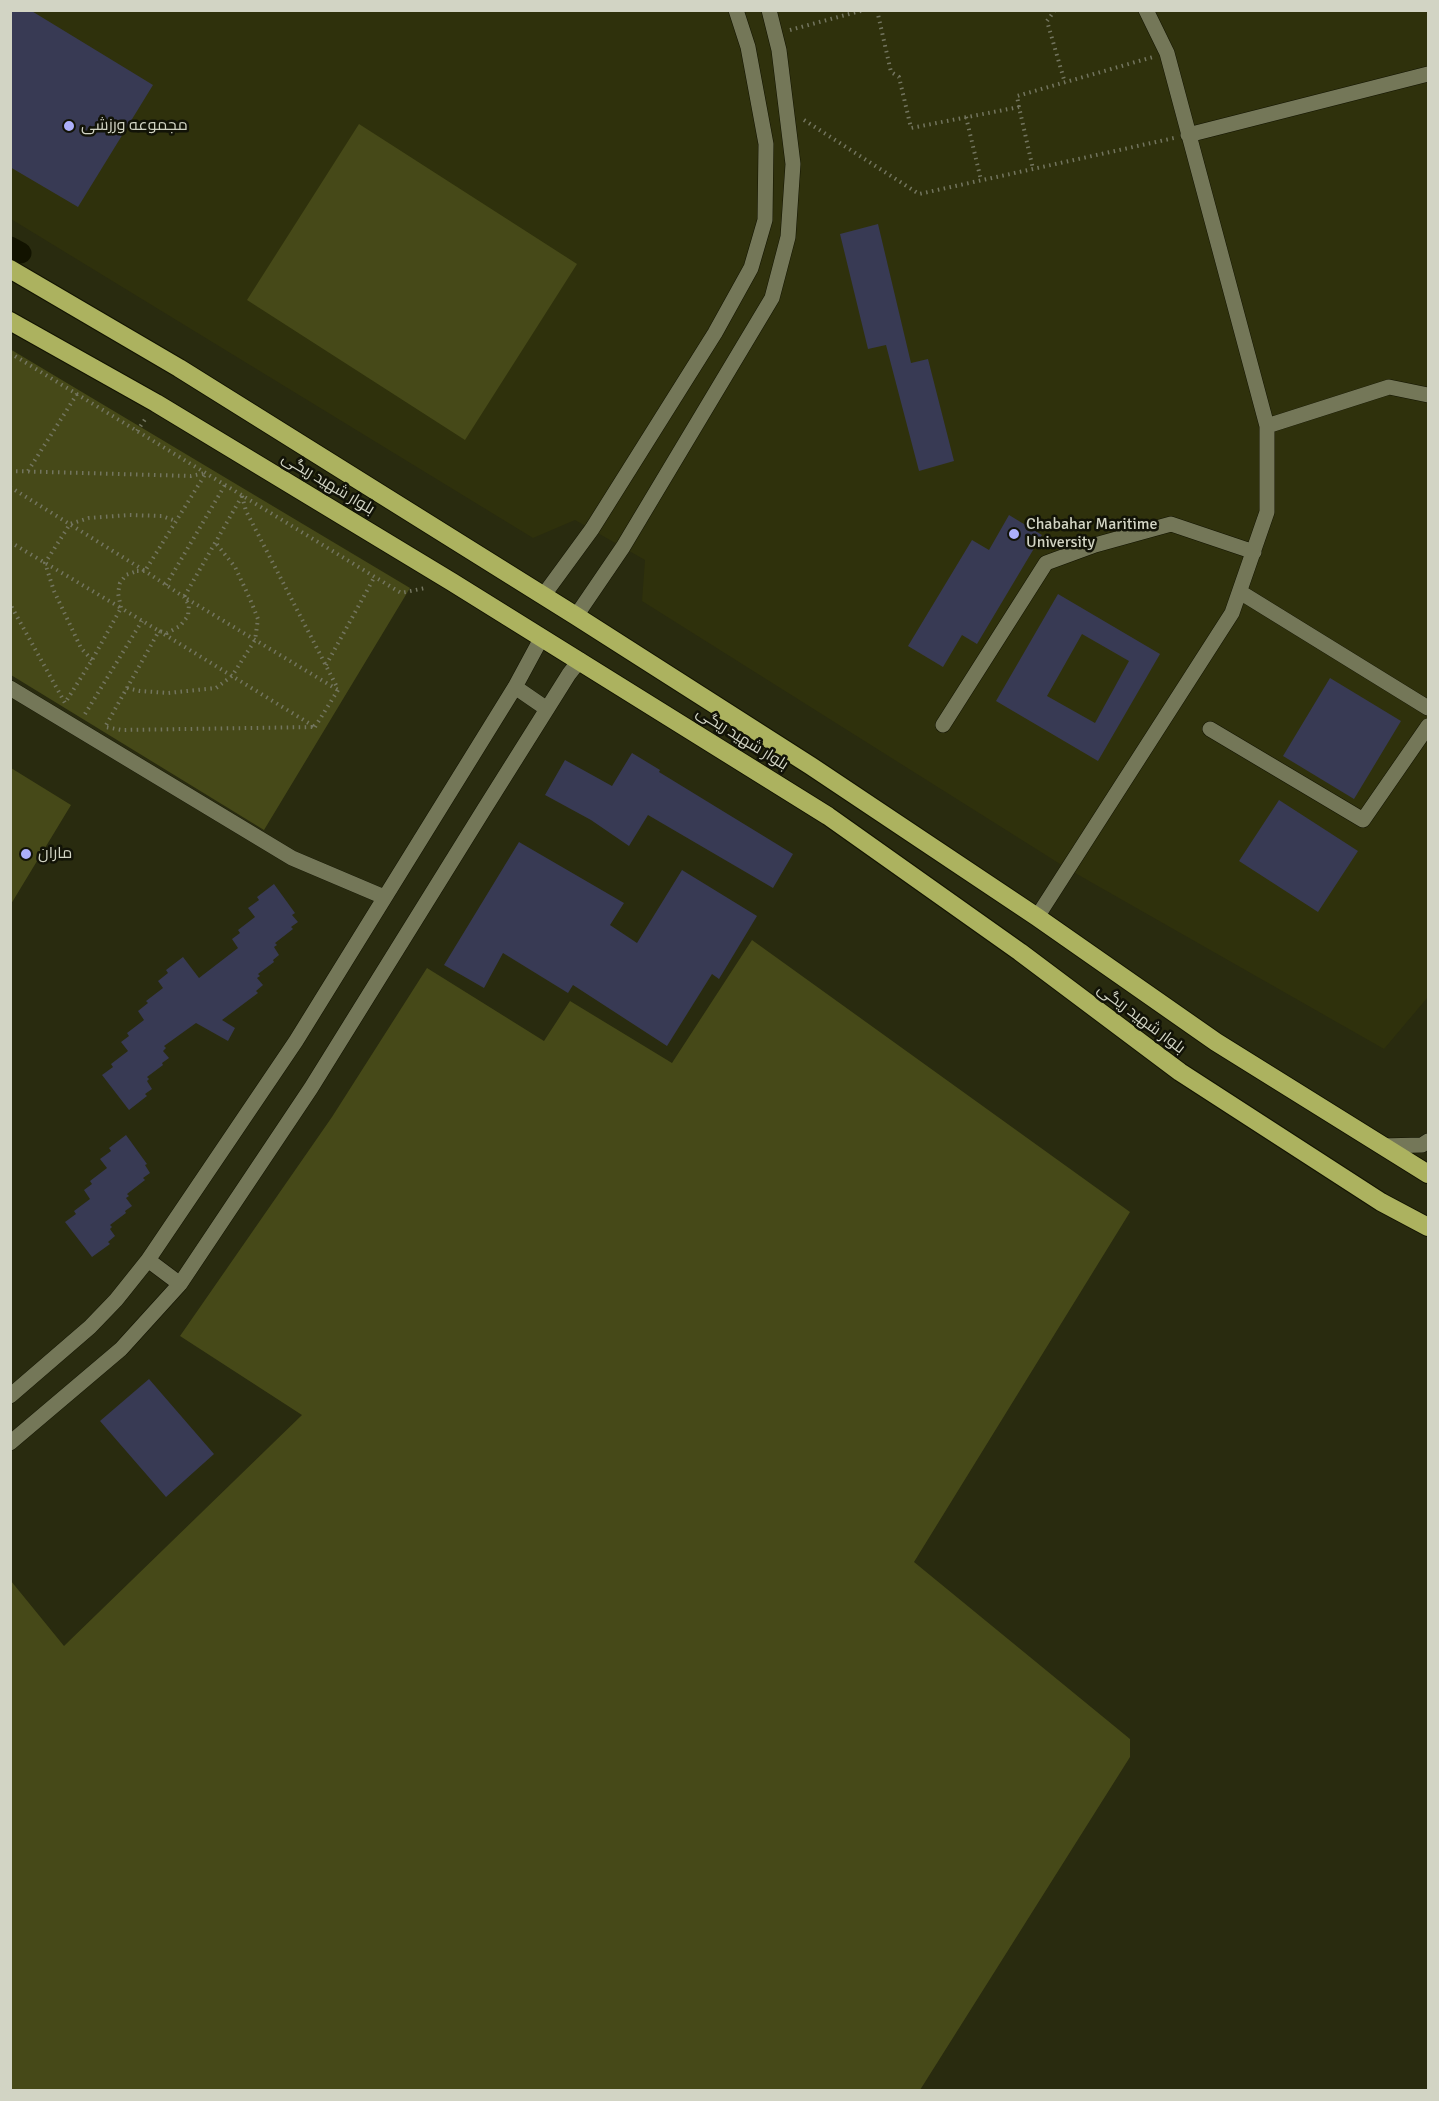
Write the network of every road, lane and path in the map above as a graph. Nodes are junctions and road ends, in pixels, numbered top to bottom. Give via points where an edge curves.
1 (736, 10) edge
2 (769, 10) edge
3 (864, 10) edge
4 (877, 10) edge
5 (1055, 10) edge
6 (1146, 10) edge
7 (775, 34) junction
8 (1167, 53) junction
9 (1428, 74) edge
10 (1065, 83) junction
11 (1019, 107) junction
12 (786, 108) junction
13 (966, 117) junction
14 (1188, 135) junction
15 (1033, 169) junction
16 (981, 180) junction
17 (10, 269) edge
18 (10, 321) edge
19 (10, 353) edge
20 (76, 394) junction
21 (1428, 395) edge
22 (1267, 426) junction
23 (10, 471) edge
24 (28, 471) junction
25 (206, 473) junction
26 (225, 485) junction
27 (10, 487) edge
28 (242, 496) junction
29 (176, 521) junction
30 (70, 525) junction
31 (10, 542) edge
32 (215, 542) junction
33 (1254, 552) junction
34 (45, 563) junction
35 (145, 571) junction
36 (375, 576) junction
37 (452, 582) junction
38 (166, 585) junction
39 (1240, 592) junction
40 (543, 596) junction
41 (184, 597) junction
42 (10, 604) edge
43 (121, 608) junction
44 (576, 616) junction
45 (142, 621) junction
46 (159, 631) junction
47 (542, 637) junction
48 (255, 640) junction
49 (92, 660) junction
50 (580, 660) junction
51 (326, 666) junction
52 (232, 676) junction
53 (515, 687) junction
54 (10, 688) edge
55 (127, 688) junction
56 (338, 690) junction
57 (1428, 708) edge
58 (547, 709) junction
59 (85, 715) dead end
60 (943, 724) dead end
61 (1428, 726) edge
62 (315, 727) junction
63 (1210, 729) dead end
64 (384, 897) junction
65 (1037, 917) junction
66 (1428, 1141) edge
67 (1382, 1146) junction
68 (1428, 1174) edge
69 (1428, 1227) edge
70 (147, 1260) junction
71 (180, 1284) junction
72 (10, 1396) edge
73 (10, 1443) edge

1 - 40 street via 748,47 766,144 765,220 751,268 715,333 592,529
2 - 7 street
3 - 7 path
4 - 13 path via 891,72 898,77 911,128
5 - 10 path via 1047,21
6 - 8 street
7 - 12 street
8 - 10 path
8 - 14 street
9 - 14 street
10 - 11 path via 1017,96
11 - 13 path
11 - 15 path
12 - 16 path via 919,194
12 - 44 street via 793,175 788,237 772,298 623,547
13 - 16 path
14 - 15 path
14 - 22 street
15 - 16 path
17 - 40 highway, بلوار شهید ریگی via 178,368
18 - 37 highway, بلوار شهید ریگی via 156,403
19 - 20 path
20 - 24 path
20 - 25 path
21 - 22 street via 1389,387
22 - 33 street via 1267,512
23 - 24 path
24 - 25 path via 191,476
25 - 26 path
25 - 29 path
26 - 28 path
26 - 38 path
27 - 30 path
28 - 32 path
28 - 36 path
28 - 51 path via 246,511
29 - 30 path via 162,516 129,515 89,518
29 - 35 path
30 - 34 path
30 - 35 path
31 - 34 path
32 - 41 path
32 - 48 path via 235,567 250,599 258,619
33 - 39 street
33 - 60 street via 1171,524 1046,563
34 - 43 path
34 - 49 path via 81,648
35 - 38 path
35 - 43 path via 126,575 120,583
36 - 37 path via 401,593
36 - 51 path
37 - 47 highway, بلوار شهید ریگی
38 - 41 path
39 - 57 street
39 - 65 street via 1232,612
40 - 44 highway, بلوار شهید ریگی
41 - 46 path via 189,604 188,616 167,633
41 - 48 path
42 - 49 path via 65,703
43 - 45 path
43 - 49 path
44 - 65 highway, بلوار شهید ریگی
45 - 46 path
45 - 59 path
46 - 52 path
46 - 55 path
47 - 50 highway, بلوار شهید ریگی
47 - 53 street
48 - 52 path
48 - 56 path
50 - 58 street
50 - 69 highway, بلوار شهید ریگی via 828,816 1180,1072 1381,1202
51 - 56 path
52 - 55 path via 216,688 168,693
52 - 62 path
53 - 58 street
53 - 64 street
54 - 64 street via 292,858
55 - 62 path via 105,727
56 - 62 path
58 - 71 street via 311,1088
61 - 63 street via 1363,820
64 - 70 street via 296,1041
65 - 67 highway, بلوار شهید ریگی via 1216,1042
66 - 67 street via 1422,1145
67 - 68 highway, بلوار شهید ریگی
70 - 71 street
70 - 72 street via 90,1327
71 - 73 street via 121,1348

